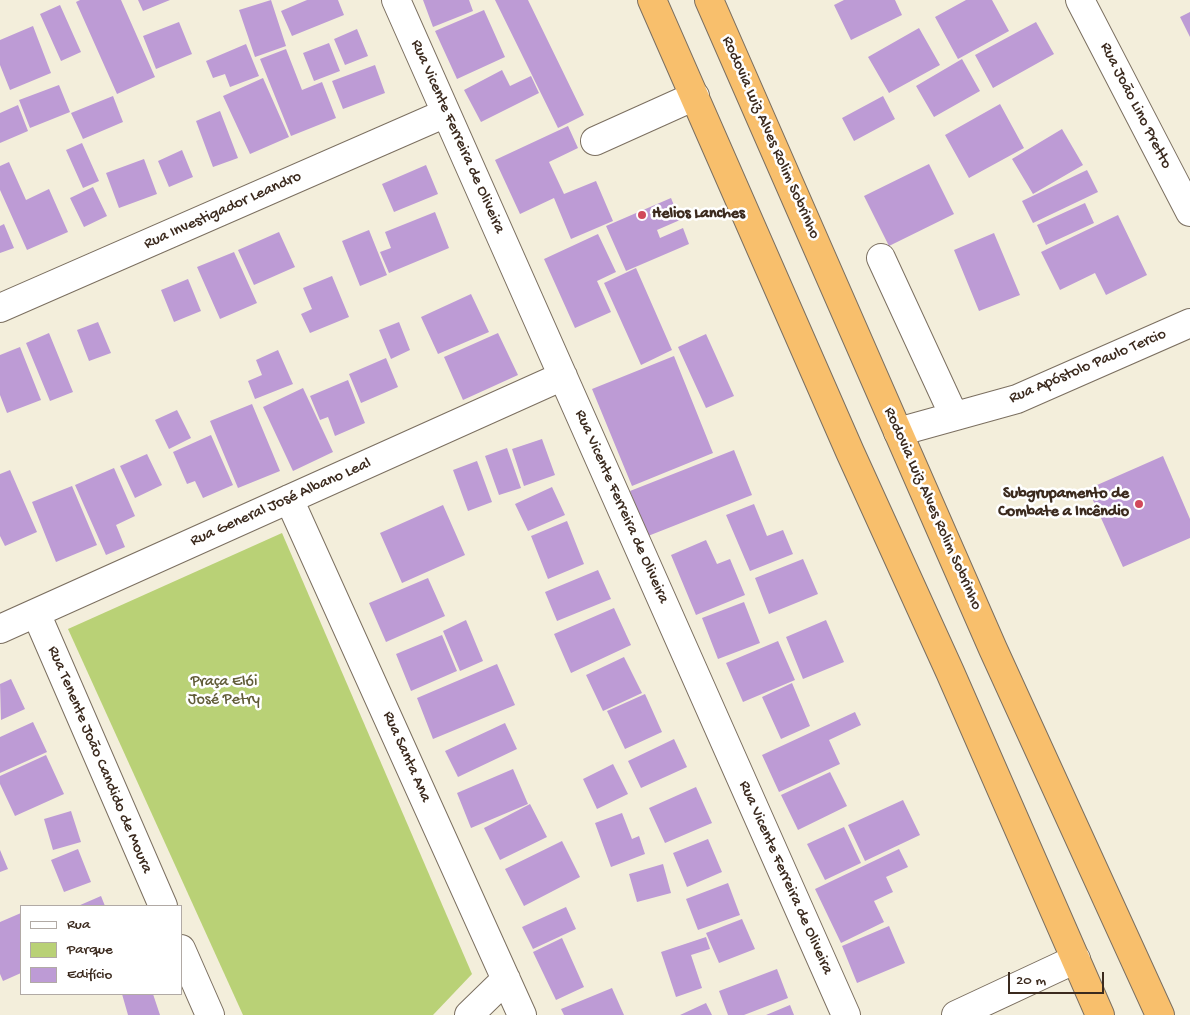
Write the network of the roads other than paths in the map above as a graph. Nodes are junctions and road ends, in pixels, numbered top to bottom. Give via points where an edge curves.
1 (396, 0) edge
2 (652, 0) edge
3 (709, 0) edge
4 (1080, 0) edge
5 (695, 96) junction
6 (446, 113) junction
7 (596, 141) dead end
8 (1190, 212) edge
9 (881, 258) dead end
10 (0, 308) edge
11 (1190, 323) edge
12 (563, 376) junction
13 (954, 416) junction
14 (898, 432) junction
15 (289, 499) junction
16 (36, 613) junction
17 (0, 629) edge
18 (163, 905) edge
19 (182, 951) edge
20 (1076, 959) junction
21 (506, 979) junction
22 (210, 1015) edge
23 (469, 1015) edge
24 (522, 1015) edge
25 (846, 1015) edge
26 (956, 1015) edge
27 (1100, 1015) edge
28 (1160, 1015) edge

1 - 6 street, Rua Vicente Ferreira de Oliveira
2 - 5 highway
3 - 14 highway, Rodovia Luiz Alves Rolim Sobrinho
4 - 8 street, Rua João Lino Pretto
5 - 7 street
5 - 20 highway
6 - 10 street, Rua Investigador Leandro
6 - 12 street, Rua Vicente Ferreira de Oliveira
9 - 13 street
11 - 13 street, Rua Apóstolo Paulo Tercio via 1017,399
12 - 15 street, Rua General José Albano Leal
12 - 25 street, Rua Vicente Ferreira de Oliveira
13 - 14 street, Rua Apóstolo Paulo Tercio
14 - 28 highway, Rodovia Luiz Alves Rolim Sobrinho
15 - 16 street, Rua General José Albano Leal
15 - 21 street, Rua Santa Ana
16 - 17 street, Rua General José Albano Leal
16 - 18 street, Rua Tenente João Candido de Moura
19 - 22 street
20 - 26 street
20 - 27 highway
21 - 23 street
21 - 24 street, Rua Santa Ana

